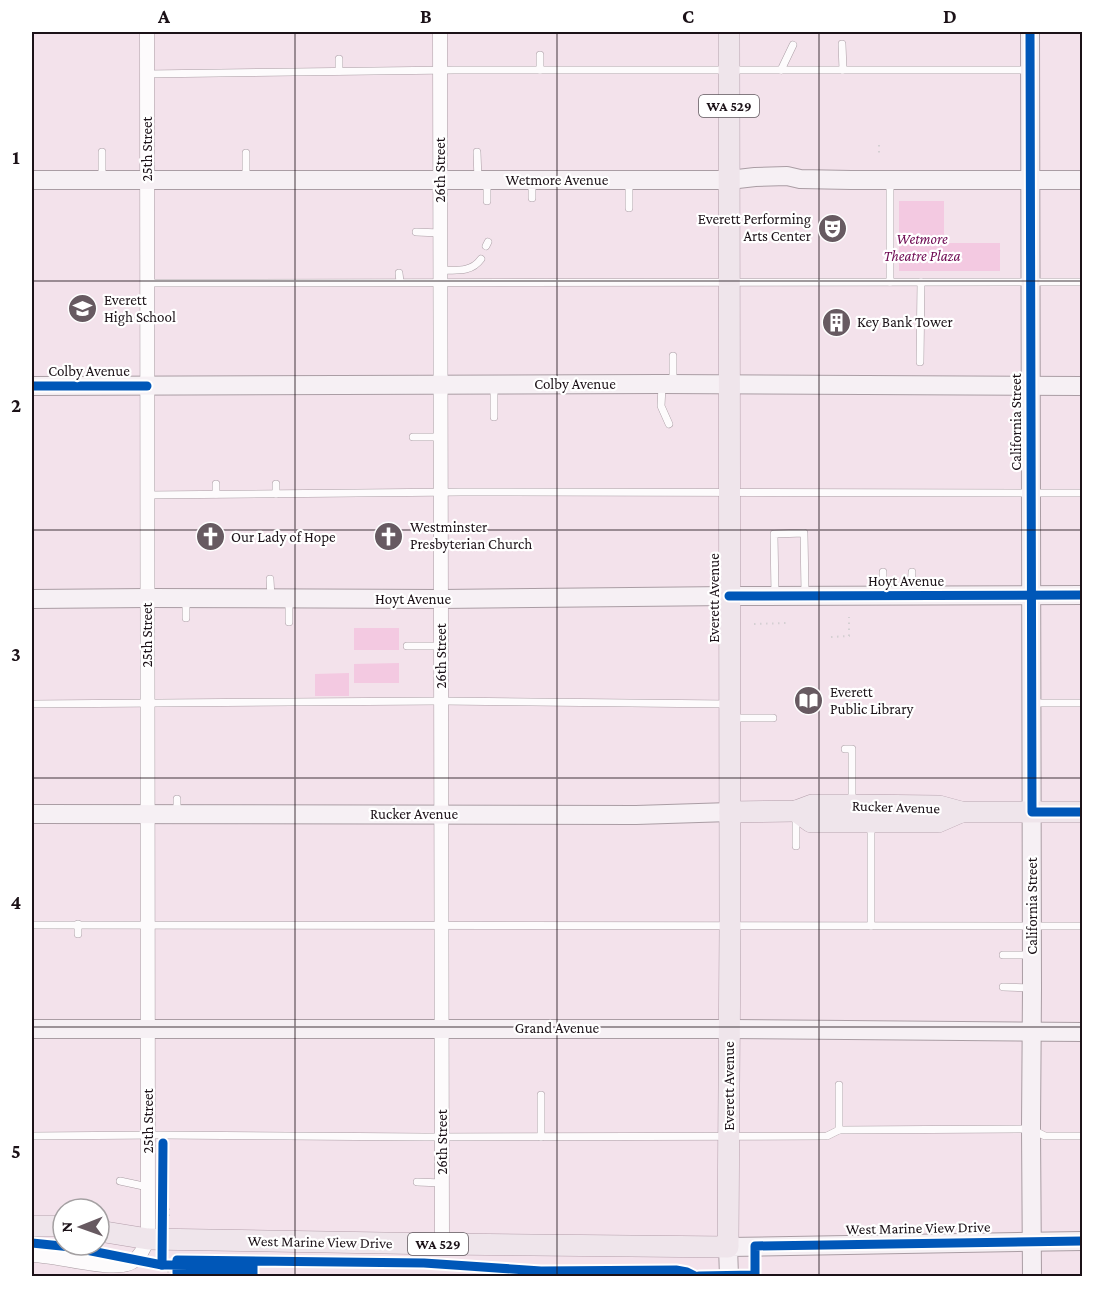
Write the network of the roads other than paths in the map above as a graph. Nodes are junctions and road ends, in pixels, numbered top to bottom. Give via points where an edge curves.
1 (147, 32) edge
2 (440, 32) edge
3 (729, 32) edge
4 (1030, 32) edge
5 (842, 44) dead end
6 (793, 45) dead end
7 (540, 55) dead end
8 (339, 59) dead end
9 (574, 62) dead end
10 (440, 70) junction
11 (540, 70) junction
12 (574, 70) junction
13 (729, 70) junction
14 (781, 70) junction
15 (843, 70) junction
16 (1030, 70) junction
17 (339, 71) junction
18 (246, 72) junction
19 (147, 74) junction
20 (246, 81) dead end
21 (102, 152) dead end
22 (477, 152) dead end
23 (246, 153) dead end
24 (32, 180) edge
25 (102, 180) junction
26 (147, 180) junction
27 (246, 180) junction
28 (440, 180) junction
29 (483, 180) junction
30 (629, 180) junction
31 (729, 180) junction
32 (890, 180) junction
33 (1031, 180) junction
34 (1083, 180) edge
35 (487, 201) dead end
36 (629, 208) dead end
37 (416, 232) dead end
38 (440, 233) junction
39 (481, 259) dead end
40 (399, 273) dead end
41 (629, 274) dead end
42 (440, 276) junction
43 (400, 282) junction
44 (891, 282) junction
45 (921, 282) junction
46 (1031, 282) junction
47 (1083, 282) edge
48 (147, 283) junction
49 (629, 283) junction
50 (729, 283) junction
51 (672, 356) dead end
52 (920, 362) dead end
53 (441, 384) junction
54 (494, 384) junction
55 (668, 384) junction
56 (729, 384) junction
57 (32, 386) edge
58 (147, 386) junction
59 (1031, 386) junction
60 (1083, 386) edge
61 (494, 417) dead end
62 (669, 424) dead end
63 (413, 437) dead end
64 (441, 437) junction
65 (494, 483) dead end
66 (216, 484) dead end
67 (276, 484) dead end
68 (543, 484) dead end
69 (671, 484) dead end
70 (441, 492) junction
71 (494, 492) junction
72 (543, 492) junction
73 (671, 492) junction
74 (729, 492) junction
75 (1031, 493) junction
76 (1083, 493) edge
77 (216, 494) junction
78 (274, 494) junction
79 (147, 495) junction
80 (271, 503) dead end
81 (883, 572) dead end
82 (912, 572) dead end
83 (270, 579) dead end
84 (1083, 595) edge
85 (729, 596) junction
86 (775, 596) junction
87 (805, 596) junction
88 (883, 596) junction
89 (911, 596) junction
90 (1032, 596) junction
91 (147, 598) junction
92 (186, 598) junction
93 (271, 598) junction
94 (289, 598) junction
95 (32, 599) edge
96 (440, 599) junction
97 (186, 618) dead end
98 (289, 622) dead end
99 (407, 646) dead end
100 (441, 646) junction
101 (441, 701) junction
102 (147, 703) junction
103 (1032, 703) junction
104 (1083, 703) edge
105 (32, 704) edge
106 (729, 711) junction
107 (773, 718) dead end
108 (845, 749) dead end
109 (852, 805) junction
110 (796, 811) junction
111 (730, 812) junction
112 (961, 812) junction
113 (1032, 812) junction
114 (1083, 812) edge
115 (32, 814) edge
116 (147, 814) junction
117 (441, 814) junction
118 (871, 822) junction
119 (796, 846) dead end
120 (78, 924) junction
121 (148, 924) junction
122 (441, 924) junction
123 (32, 925) edge
124 (730, 926) junction
125 (871, 926) junction
126 (1032, 927) junction
127 (1083, 927) edge
128 (78, 934) dead end
129 (1003, 955) dead end
130 (1032, 955) junction
131 (1003, 987) dead end
132 (1032, 988) junction
133 (442, 1028) junction
134 (32, 1029) edge
135 (148, 1029) junction
136 (729, 1029) junction
137 (1032, 1032) junction
138 (1083, 1032) edge
139 (839, 1085) dead end
140 (541, 1095) dead end
141 (1031, 1129) junction
142 (839, 1130) junction
143 (148, 1135) junction
144 (32, 1136) edge
145 (729, 1136) junction
146 (1083, 1136) edge
147 (442, 1137) junction
148 (541, 1137) junction
149 (120, 1181) dead end
150 (417, 1182) dead end
151 (442, 1183) junction
152 (148, 1187) junction
153 (162, 1225) junction
154 (32, 1226) edge
155 (51, 1226) edge
156 (111, 1230) edge
157 (1032, 1241) junction
158 (1083, 1241) edge
159 (442, 1244) junction
160 (728, 1246) junction
161 (32, 1255) edge
162 (729, 1276) edge
163 (1032, 1276) edge

1 - 19 street, 25th Street
2 - 10 street, 26th Street
3 - 13 main road, Everett Avenue / WA 529
4 - 16 street, California Street
5 - 15 lane
6 - 14 lane
7 - 11 lane
8 - 17 lane
9 - 12 lane
10 - 11 lane via 476,74
10 - 17 lane
10 - 28 street, 26th Street
11 - 12 lane
12 - 13 lane
13 - 14 lane
13 - 31 main road, Everett Avenue / WA 529
14 - 15 lane
15 - 16 lane
16 - 33 street, California Street
17 - 18 lane
18 - 19 lane
18 - 20 lane
19 - 26 street, 25th Street
21 - 25 lane
22 - 29 lane
23 - 27 lane
24 - 25 street, Wetmore Avenue
25 - 26 street, Wetmore Avenue
26 - 27 street, Wetmore Avenue
26 - 48 street, 25th Street
27 - 28 street, Wetmore Avenue
28 - 29 street, Wetmore Avenue
28 - 38 street, 26th Street
29 - 30 street, Wetmore Avenue via 532,189
29 - 35 lane
30 - 31 street, Wetmore Avenue
30 - 36 lane
31 - 32 street, Wetmore Avenue via 787,176 800,180
31 - 50 main road, Everett Avenue / WA 529
32 - 33 street, Wetmore Avenue
32 - 44 lane
33 - 34 street, Wetmore Avenue
33 - 46 street, California Street
37 - 38 lane
38 - 42 street, 26th Street
39 - 42 lane via 468,270
40 - 43 lane
41 - 49 lane
42 - 43 lane
42 - 49 lane
42 - 53 street, 26th Street
43 - 48 lane via 231,286
44 - 45 lane
44 - 50 lane
45 - 46 lane
45 - 52 lane
46 - 47 lane
46 - 59 street, California Street
48 - 58 street, 25th Street
49 - 50 lane
50 - 56 main road, Everett Avenue / WA 529
51 - 55 lane
53 - 54 street, Colby Avenue
53 - 58 street, Colby Avenue
53 - 64 street, 26th Street
54 - 55 street, Colby Avenue
54 - 61 lane
55 - 56 street, Colby Avenue
55 - 62 lane via 661,406
56 - 59 street, Colby Avenue
56 - 74 main road, Everett Avenue / WA 529
57 - 58 street, Colby Avenue
58 - 79 street, 25th Street
59 - 60 street, Colby Avenue
59 - 75 street, California Street
63 - 64 lane
64 - 70 street, 26th Street
65 - 71 lane
66 - 77 lane
67 - 78 lane
68 - 72 lane
69 - 73 lane
70 - 71 lane
70 - 78 lane
70 - 96 street, 26th Street
71 - 72 lane
72 - 73 lane
73 - 74 lane
74 - 75 lane via 843,497
74 - 85 main road, Everett Avenue / WA 529
75 - 76 lane
75 - 90 street, California Street
77 - 78 lane
77 - 79 lane
78 - 80 lane
79 - 91 street, 25th Street
81 - 88 lane
82 - 89 lane
83 - 93 lane
84 - 90 street, Hoyt Avenue
85 - 86 street, Hoyt Avenue
85 - 96 street, Hoyt Avenue
85 - 106 main road, Everett Avenue / WA 529
86 - 87 street, Hoyt Avenue
86 - 87 lane via 774,534 804,533
87 - 88 street, Hoyt Avenue
88 - 89 street, Hoyt Avenue
89 - 90 street, Hoyt Avenue
90 - 103 street, California Street
91 - 92 street, Hoyt Avenue
91 - 95 street, Hoyt Avenue
91 - 102 street, 25th Street
92 - 93 street, Hoyt Avenue
92 - 97 lane
93 - 94 street, Hoyt Avenue
94 - 96 street, Hoyt Avenue
94 - 98 lane
96 - 100 street, 26th Street
99 - 100 lane
100 - 101 street, 26th Street
101 - 102 lane via 176,707
101 - 106 lane
101 - 117 street, 26th Street
102 - 105 lane via 57,708
102 - 116 street, 25th Street
103 - 104 lane
103 - 113 street, California Street
106 - 107 lane
106 - 111 main road, Everett Avenue / WA 529
108 - 109 lane via 852,749
109 - 110 main road, Rucker Avenue via 812,805
109 - 112 main road, Rucker Avenue via 939,806
110 - 111 main road, Rucker Avenue
110 - 118 main road, Rucker Avenue via 811,822
110 - 119 lane
111 - 117 street, Rucker Avenue
111 - 124 main road, Everett Avenue / WA 529
112 - 113 main road, Rucker Avenue
112 - 118 main road, Rucker Avenue via 938,822
113 - 114 main road, Rucker Avenue
113 - 126 street, California Street
115 - 116 street, Rucker Avenue
116 - 117 street, Rucker Avenue via 177,806
116 - 121 street, 25th Street
117 - 122 street, 26th Street
118 - 125 lane
120 - 121 lane
120 - 123 lane
120 - 128 lane
121 - 122 lane
121 - 135 street, 25th Street
122 - 124 lane
122 - 133 street, 26th Street
124 - 125 lane
124 - 136 main road, Everett Avenue / WA 529
125 - 126 lane
126 - 127 lane
126 - 130 street, California Street
129 - 130 lane
130 - 132 street, California Street
131 - 132 lane
132 - 137 street, California Street
133 - 135 street, Grand Avenue
133 - 136 street, Grand Avenue
133 - 147 street, 26th Street
134 - 135 street, Grand Avenue
135 - 143 street, 25th Street
136 - 137 street, Grand Avenue
136 - 145 main road, Everett Avenue / WA 529
137 - 138 street, Grand Avenue
137 - 141 street, California Street
139 - 142 lane
140 - 148 lane
141 - 142 lane
141 - 146 lane via 1045,1136
141 - 157 street, California Street
142 - 145 lane via 827,1136
143 - 144 lane
143 - 147 lane
143 - 152 street, 25th Street
145 - 148 lane
145 - 160 main road, Everett Avenue / WA 529
147 - 148 lane
147 - 151 street, 26th Street
149 - 152 lane
150 - 151 lane
151 - 159 street, 26th Street
152 - 153 street, 25th Street
153 - 156 main road, West Marine View Drive / WA 529
153 - 159 main road, West Marine View Drive / WA 529
153 - 161 street via 135,1261 125,1266
154 - 155 main road
157 - 158 street, West Marine View Drive
157 - 160 street, West Marine View Drive
157 - 163 street, California Street
159 - 160 main road, West Marine View Drive / WA 529
160 - 162 street, Everett Avenue

